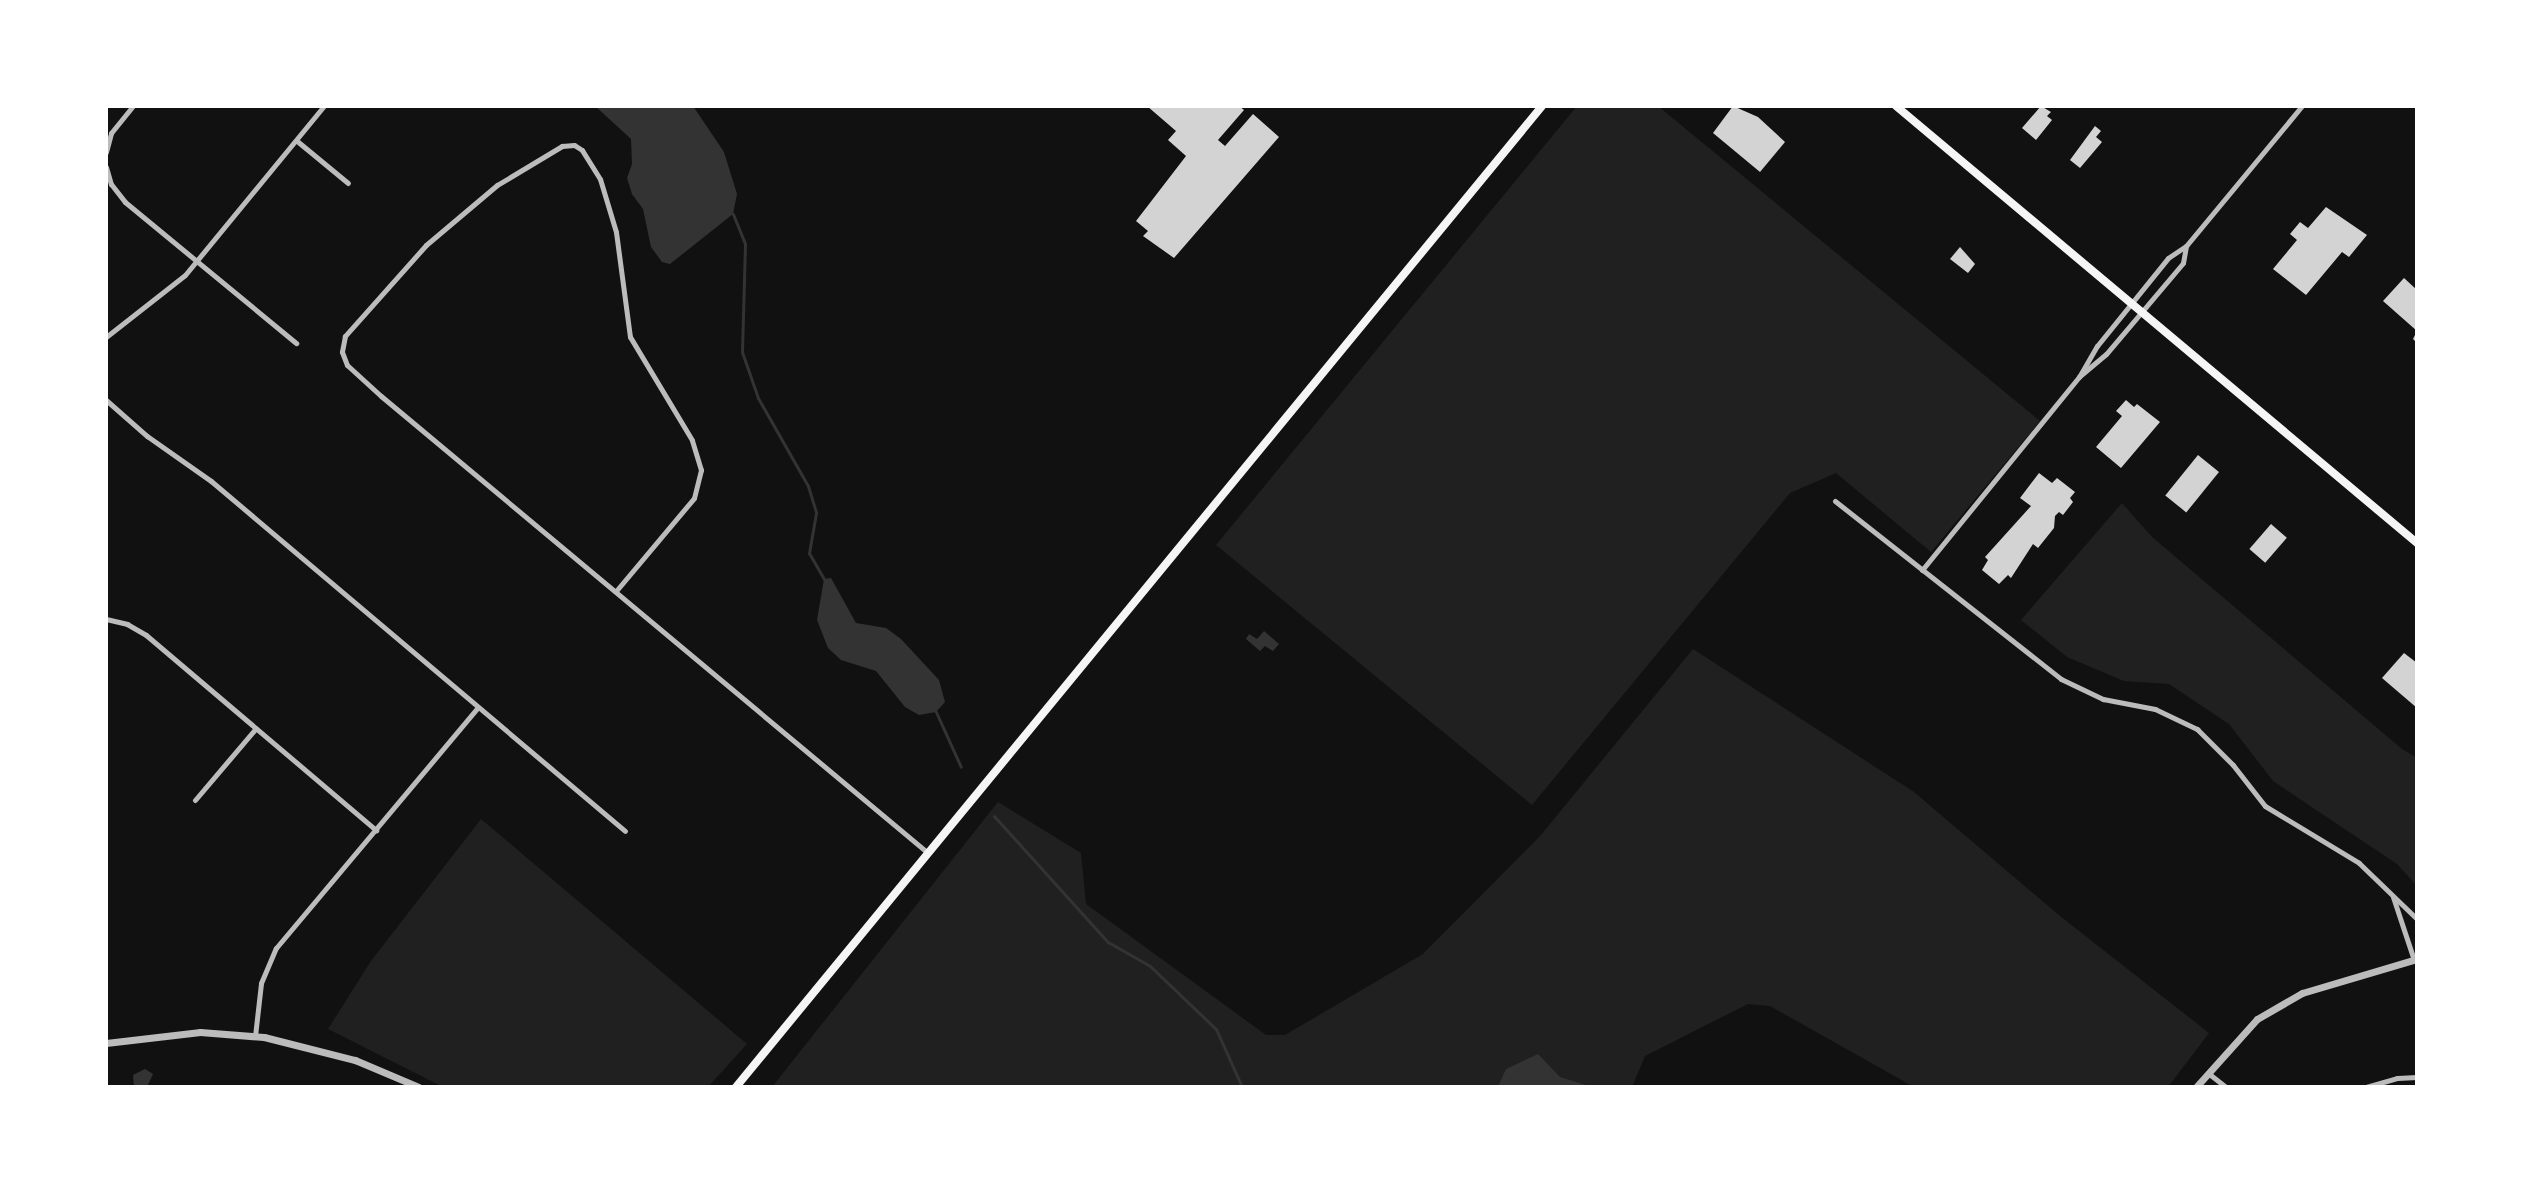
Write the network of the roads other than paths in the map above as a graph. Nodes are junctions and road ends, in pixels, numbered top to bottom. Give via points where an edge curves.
1 (133, 106) edge
2 (324, 106) edge
3 (1542, 106) edge
4 (1896, 106) edge
5 (2302, 106) edge
6 (297, 141) junction
7 (106, 152) edge
8 (106, 167) edge
9 (348, 183) dead end
10 (2186, 246) junction
11 (196, 262) junction
12 (2133, 303) junction
13 (2143, 312) junction
14 (106, 337) edge
15 (296, 343) dead end
16 (2079, 377) junction
17 (106, 400) edge
18 (1835, 501) dead end
19 (2417, 543) edge
20 (1922, 570) junction
21 (616, 591) junction
22 (106, 619) edge
23 (478, 707) junction
24 (256, 728) junction
25 (195, 800) dead end
26 (376, 830) junction
27 (625, 831) dead end
28 (929, 854) junction
29 (2392, 896) junction
30 (2417, 919) edge
31 (2416, 960) edge
32 (255, 1036) junction
33 (106, 1043) edge
34 (2206, 1072) junction
35 (2417, 1077) edge
36 (402, 1083) edge
37 (2198, 1086) edge
38 (419, 1087) edge
39 (736, 1087) edge
40 (2226, 1087) edge
41 (2366, 1087) edge

1 - 7 street via 111,133
2 - 6 street
3 - 28 main road
4 - 12 main road
5 - 10 street
6 - 9 street
6 - 11 street
8 - 11 street via 125,202
10 - 12 street via 2168,258
10 - 13 street via 2183,263
11 - 14 street
11 - 15 street
12 - 13 main road
12 - 16 street
13 - 16 street
13 - 19 main road
16 - 20 street
17 - 23 street via 211,481
18 - 20 street
20 - 29 street via 2061,679 2103,699 2155,709 2197,729 2265,806 2359,863
21 - 21 street via 347,365 342,352 345,336 434,237 497,185 562,146 578,147 589,157 612,214 630,337 692,440 701,470 694,498
21 - 28 street
22 - 24 street via 146,635
23 - 26 street
23 - 27 street
24 - 25 street
24 - 26 street
26 - 32 street via 276,948 261,983
28 - 39 main road
29 - 30 street
29 - 31 street
31 - 34 street via 2302,993 2257,1019
32 - 33 street via 200,1032
32 - 36 street via 327,1051
34 - 37 street
34 - 40 street
35 - 41 street
36 - 38 street

